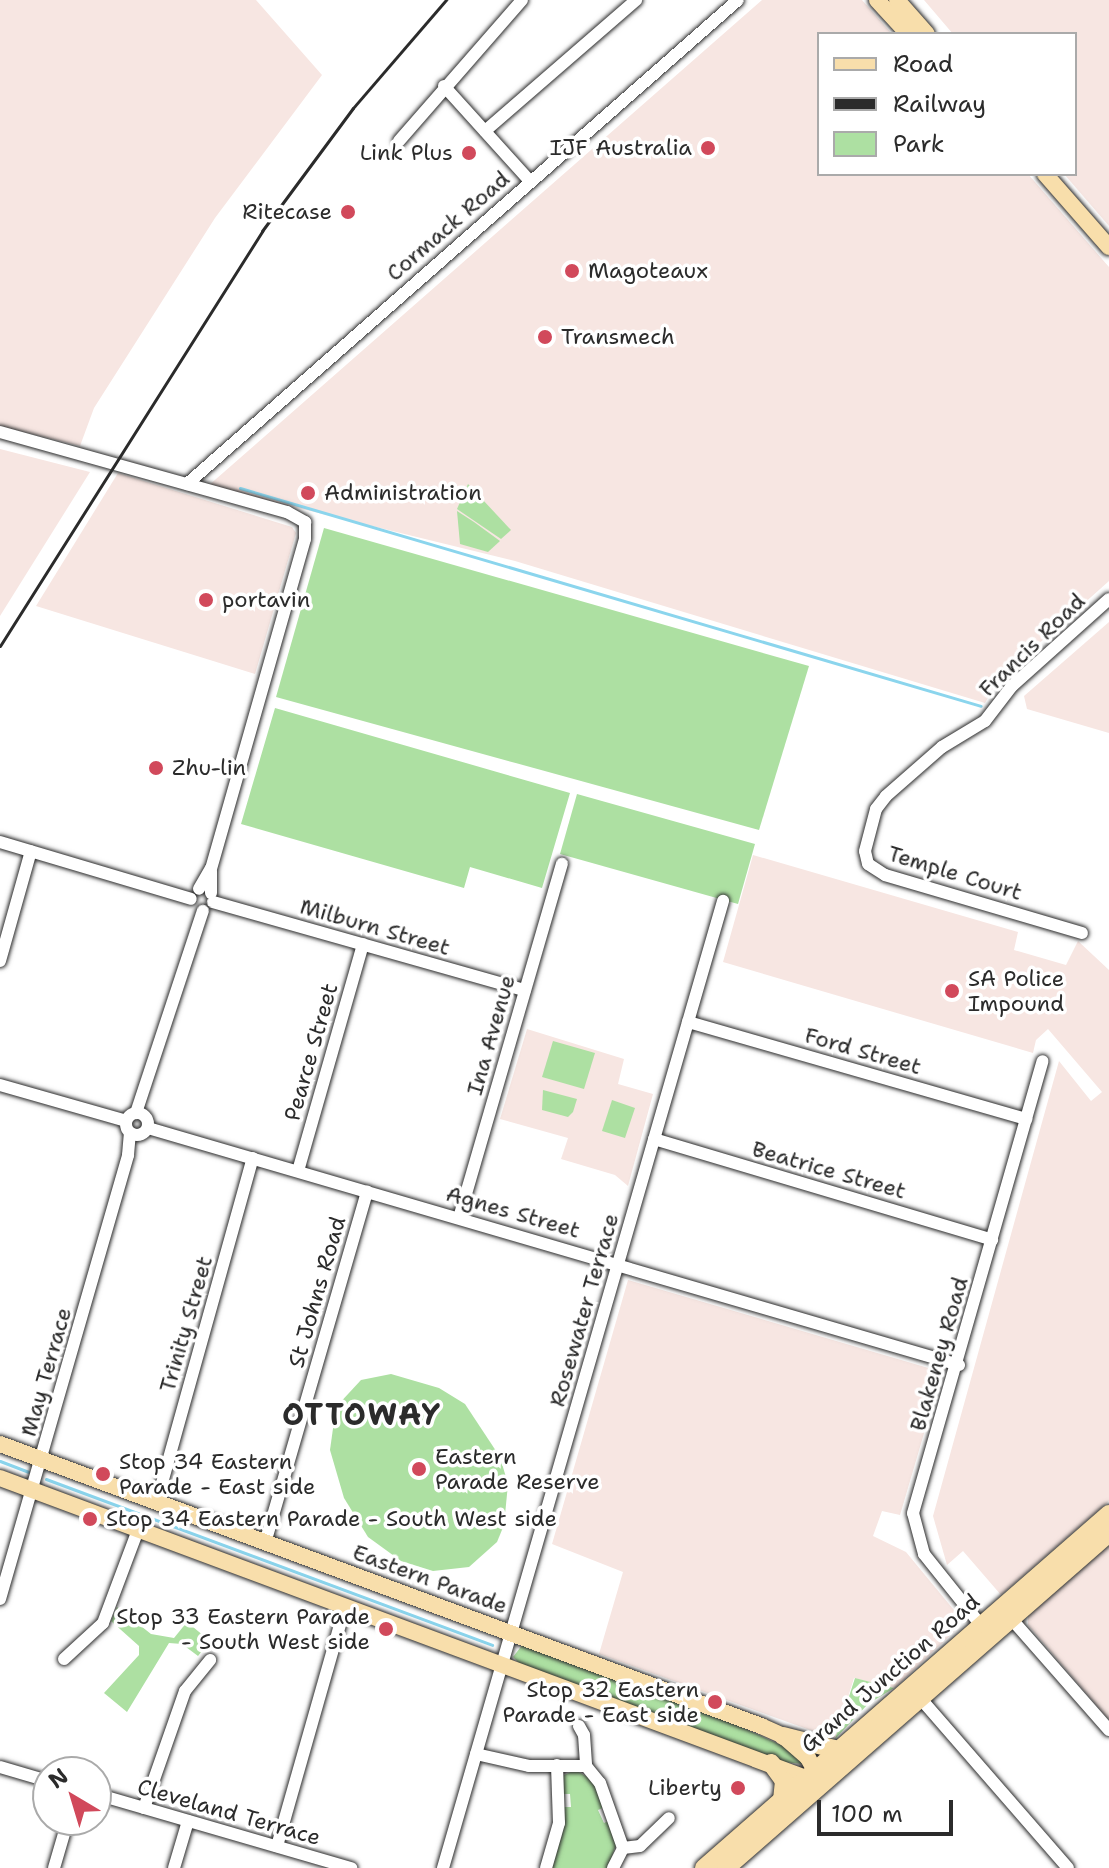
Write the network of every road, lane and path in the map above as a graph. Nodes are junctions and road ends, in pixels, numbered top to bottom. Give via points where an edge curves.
1 (522, 0) edge
2 (636, 0) edge
3 (738, 0) edge
4 (877, 0) edge
5 (897, 0) edge
6 (906, 32) edge
7 (925, 32) edge
8 (444, 86) junction
9 (485, 131) junction
10 (399, 141) dead end
11 (1047, 176) edge
12 (529, 180) junction
13 (1109, 247) edge
14 (3, 432) edge
15 (187, 484) junction
16 (1109, 599) edge
17 (985, 721) joint
18 (0, 842) edge
19 (31, 851) junction
20 (562, 864) dead end
21 (202, 901) junction
22 (723, 901) dead end
23 (1082, 933) dead end
24 (363, 944) junction
25 (2, 945) edge
26 (0, 961) edge
27 (525, 990) junction
28 (688, 1022) junction
29 (1043, 1061) dead end
30 (0, 1085) edge
31 (1026, 1119) junction
32 (138, 1125) junction
33 (654, 1139) junction
34 (253, 1158) junction
35 (298, 1171) junction
36 (367, 1191) junction
37 (459, 1218) junction
38 (992, 1240) junction
39 (618, 1263) junction
40 (959, 1365) junction
41 (0, 1444) edge
42 (41, 1459) junction
43 (0, 1478) edge
44 (33, 1489) junction
45 (157, 1501) junction
46 (1109, 1514) edge
47 (138, 1530) junction
48 (1109, 1533) edge
49 (265, 1543) junction
50 (0, 1599) edge
51 (345, 1608) junction
52 (1006, 1614) junction
53 (987, 1631) junction
54 (511, 1632) junction
55 (64, 1659) dead end
56 (210, 1660) dead end
57 (502, 1665) junction
58 (921, 1699) junction
59 (579, 1726) dead end
60 (1109, 1730) edge
61 (783, 1736) junction
62 (838, 1750) junction
63 (476, 1754) junction
64 (771, 1763) junction
65 (557, 1765) junction
66 (586, 1766) junction
67 (0, 1767) edge
68 (32, 1776) edge
69 (814, 1778) junction
70 (112, 1799) edge
71 (782, 1799) junction
72 (144, 1808) junction
73 (669, 1818) dead end
74 (188, 1821) junction
75 (63, 1836) edge
76 (277, 1846) junction
77 (623, 1848) junction
78 (310, 1862) edge
79 (54, 1868) edge
80 (174, 1868) edge
81 (351, 1868) edge
82 (443, 1868) edge
83 (546, 1868) edge
84 (613, 1868) edge
85 (704, 1868) edge
86 (726, 1868) edge
87 (1068, 1868) edge

1 - 8 street
2 - 9 street
3 - 12 street, Cormack Road
4 - 6 main road
5 - 7 main road
8 - 9 street
8 - 10 street
9 - 12 street
11 - 13 main road
12 - 15 street, Cormack Road
14 - 15 street
15 - 21 street, May Terrace via 296,515 307,530
16 - 17 street, Francis Road via 1012,686
17 - 23 street, Temple Court via 942,747 880,803 865,851 868,864 885,875
18 - 19 street, Milburn Street
19 - 21 street, Milburn Street
19 - 25 street
20 - 27 street, Ina Avenue
21 - 24 street, Milburn Street
21 - 32 street, May Terrace
22 - 28 street, Rosewater Terrace
24 - 27 street, Milburn Street
24 - 35 street, Pearce Street
25 - 26 street
27 - 37 street, Ina Avenue
28 - 31 street, Ford Street
28 - 33 street, Rosewater Terrace
29 - 31 street, Blakeney Road
30 - 32 street
31 - 38 street, Blakeney Road
32 - 34 street, Agnes Street
32 - 42 street, May Terrace
33 - 38 street, Beatrice Street
33 - 39 street, Rosewater Terrace
34 - 35 street, Agnes Street
34 - 45 street, Trinity Street
35 - 36 street, Agnes Street
36 - 37 street, Agnes Street
36 - 49 street, St Johns Road
37 - 39 street, Agnes Street
38 - 40 street, Blakeney Road
39 - 40 street, Agnes Street
39 - 54 street, Rosewater Terrace
40 - 53 street, Blakeney Road via 913,1523 931,1565
41 - 42 main road, Eastern Parade
42 - 44 street, May Terrace
42 - 45 main road, Eastern Parade
43 - 44 main road
44 - 47 main road
44 - 50 street, May Terrace
45 - 49 main road, Eastern Parade
46 - 52 highway, Grand Junction Road
47 - 51 main road
47 - 55 street via 103,1623
48 - 52 highway, Grand Junction Road
49 - 54 main road, Eastern Parade
51 - 57 main road
51 - 76 street
52 - 53 highway, Grand Junction Road
52 - 60 street
53 - 58 highway, Grand Junction Road
53 - 62 highway, Grand Junction Road
54 - 57 street, Rosewater Terrace
54 - 61 main road, Eastern Parade
56 - 72 street via 185,1691
57 - 63 street, Rosewater Terrace
57 - 64 main road
58 - 69 highway, Grand Junction Road
58 - 87 street
59 - 66 street
61 - 62 highway
61 - 69 main road, Eastern Parade
62 - 69 highway, Grand Junction Road
63 - 65 street via 529,1766
63 - 82 street, Rosewater Terrace
64 - 69 main road
64 - 71 highway via 784,1781
65 - 66 street
65 - 83 street via 559,1823
66 - 77 street via 600,1783
67 - 68 street
69 - 71 highway, Grand Junction Road
69 - 86 highway, Grand Junction Road
70 - 72 street, Cleveland Terrace
71 - 85 highway, Grand Junction Road
72 - 74 street, Cleveland Terrace
73 - 77 street via 640,1846
74 - 76 street, Cleveland Terrace
74 - 80 street
75 - 79 street
76 - 78 street, Cleveland Terrace
77 - 84 street
78 - 81 street, Cleveland Terrace

